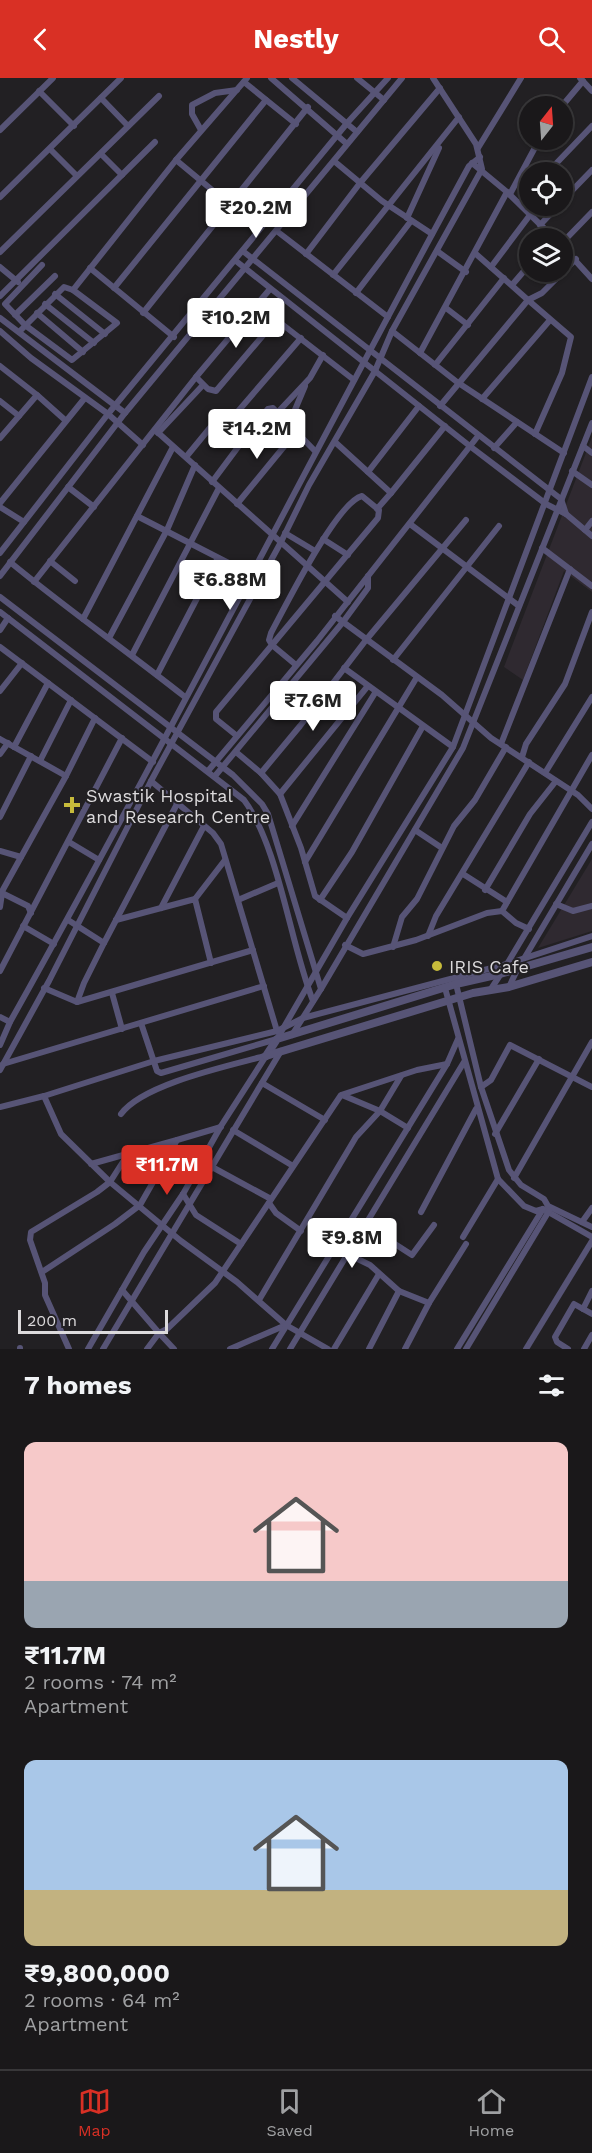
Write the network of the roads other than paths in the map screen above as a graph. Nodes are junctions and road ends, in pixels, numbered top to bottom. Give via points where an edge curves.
1 (53, 78) edge
2 (122, 78) edge
3 (271, 78) edge
4 (291, 78) edge
5 (357, 78) edge
6 (388, 78) edge
7 (402, 78) edge
8 (433, 78) edge
9 (521, 78) edge
10 (245, 80) edge
11 (581, 80) edge
12 (440, 88) junction
13 (237, 90) junction
14 (39, 91) junction
15 (592, 91) edge
16 (375, 93) junction
17 (159, 96) dead end
18 (569, 96) edge
19 (101, 98) junction
20 (266, 99) junction
21 (384, 100) junction
22 (308, 107) junction
23 (459, 117) junction
24 (348, 122) junction
25 (296, 124) junction
26 (74, 126) junction
27 (128, 126) junction
28 (592, 126) edge
29 (0, 130) edge
30 (201, 130) junction
31 (357, 132) junction
32 (338, 134) junction
33 (442, 140) junction
34 (155, 142) dead end
35 (347, 144) junction
36 (478, 148) junction
37 (50, 149) junction
38 (533, 150) edge
39 (101, 153) junction
40 (480, 157) junction
41 (176, 160) junction
42 (334, 161) junction
43 (558, 162) edge
44 (472, 163) junction
45 (482, 169) junction
46 (592, 170) edge
47 (122, 175) junction
48 (77, 176) junction
49 (201, 181) junction
50 (360, 183) junction
51 (573, 190) edge
52 (509, 193) junction
53 (238, 196) junction
54 (0, 197) edge
55 (519, 203) edge
56 (229, 204) junction
57 (387, 205) junction
58 (592, 212) edge
59 (529, 216) edge
60 (531, 216) edge
61 (549, 216) edge
62 (409, 220) junction
63 (267, 221) junction
64 (540, 225) junction
65 (543, 228) edge
66 (278, 232) junction
67 (573, 233) edge
68 (432, 234) junction
69 (437, 250) junction
70 (0, 252) edge
71 (244, 252) junction
72 (306, 254) junction
73 (476, 254) junction
74 (573, 256) edge
75 (254, 259) junction
76 (576, 259) junction
77 (236, 261) junction
78 (42, 265) dead end
79 (0, 267) edge
80 (245, 267) junction
81 (491, 267) junction
82 (90, 268) junction
83 (466, 272) junction
84 (333, 275) junction
85 (55, 276) dead end
86 (519, 277) edge
87 (504, 278) junction
88 (15, 279) junction
89 (592, 279) edge
90 (22, 285) junction
91 (512, 285) junction
92 (114, 288) junction
93 (270, 289) junction
94 (73, 290) junction
95 (356, 293) junction
96 (55, 294) junction
97 (0, 296) edge
98 (528, 300) junction
99 (45, 304) junction
100 (256, 304) junction
101 (446, 308) junction
102 (37, 313) junction
103 (143, 313) junction
104 (15, 315) junction
105 (388, 316) junction
106 (0, 318) edge
107 (276, 320) junction
108 (550, 320) junction
109 (468, 324) junction
110 (25, 325) junction
111 (0, 331) edge
112 (392, 331) junction
113 (19, 332) junction
114 (105, 334) junction
115 (174, 337) junction
116 (301, 338) junction
117 (94, 343) junction
118 (369, 351) junction
119 (83, 352) junction
120 (420, 353) junction
121 (323, 355) junction
122 (380, 360) junction
123 (363, 363) junction
124 (435, 365) junction
125 (0, 366) edge
126 (375, 371) junction
127 (196, 377) junction
128 (592, 377) edge
129 (354, 380) junction
130 (306, 382) junction
131 (457, 382) junction
132 (204, 385) junction
133 (37, 395) junction
134 (84, 399) junction
135 (482, 399) junction
136 (0, 401) edge
137 (116, 405) junction
138 (420, 406) junction
139 (440, 406) junction
140 (278, 412) junction
141 (125, 413) junction
142 (108, 414) junction
143 (19, 416) junction
144 (234, 416) junction
145 (65, 420) junction
146 (118, 422) junction
147 (517, 422) junction
148 (592, 423) edge
149 (289, 424) junction
150 (445, 426) junction
151 (156, 431) junction
152 (250, 431) junction
153 (296, 432) junction
154 (535, 434) junction
155 (478, 436) junction
156 (0, 438) edge
157 (335, 442) junction
158 (143, 445) junction
159 (583, 446) junction
160 (173, 447) junction
161 (471, 447) junction
162 (494, 448) junction
163 (315, 451) junction
164 (564, 453) junction
165 (592, 453) edge
166 (186, 457) junction
167 (195, 465) junction
168 (572, 471) junction
169 (368, 472) junction
170 (212, 482) junction
171 (592, 485) edge
172 (68, 487) junction
173 (219, 488) junction
174 (551, 491) junction
175 (392, 493) junction
176 (561, 499) junction
177 (237, 504) junction
178 (546, 504) junction
179 (0, 505) edge
180 (94, 507) junction
181 (377, 509) junction
182 (556, 511) junction
183 (566, 514) junction
184 (137, 516) junction
185 (466, 520) dead end
186 (592, 521) edge
187 (24, 522) junction
188 (410, 524) junction
189 (499, 526) dead end
190 (167, 530) junction
191 (585, 530) junction
192 (272, 533) junction
193 (285, 533) junction
194 (592, 536) edge
195 (323, 539) junction
196 (281, 542) junction
197 (190, 543) junction
198 (443, 547) junction
199 (542, 548) junction
200 (315, 551) junction
201 (0, 553) edge
202 (348, 555) junction
203 (219, 558) junction
204 (50, 561) junction
205 (10, 562) junction
206 (307, 565) junction
207 (469, 567) junction
208 (570, 569) junction
209 (250, 574) junction
210 (0, 576) edge
211 (368, 576) junction
212 (75, 580) dead end
213 (34, 582) junction
214 (325, 583) junction
215 (592, 586) edge
216 (0, 597) edge
217 (509, 598) junction
218 (348, 602) junction
219 (519, 606) junction
220 (0, 612) edge
221 (592, 612) edge
222 (335, 616) junction
223 (9, 618) junction
224 (83, 619) junction
225 (343, 622) junction
226 (0, 630) edge
227 (109, 638) junction
228 (366, 640) junction
229 (272, 645) junction
230 (0, 646) edge
231 (132, 655) junction
232 (393, 660) junction
233 (22, 663) junction
234 (296, 665) junction
235 (344, 668) junction
236 (157, 675) junction
237 (417, 677) junction
238 (48, 683) junction
239 (367, 687) junction
240 (0, 691) edge
241 (375, 693) junction
242 (185, 697) junction
243 (592, 697) edge
244 (71, 700) junction
245 (398, 708) junction
246 (465, 715) junction
247 (95, 718) junction
248 (474, 725) junction
249 (169, 726) junction
250 (423, 726) junction
251 (177, 733) junction
252 (237, 736) junction
253 (164, 737) junction
254 (122, 738) junction
255 (0, 739) edge
256 (173, 743) junction
257 (11, 745) junction
258 (503, 746) junction
259 (453, 747) junction
260 (236, 752) junction
261 (0, 754) edge
262 (592, 755) edge
263 (31, 756) junction
264 (522, 757) junction
265 (40, 761) junction
266 (153, 762) junction
267 (216, 762) junction
268 (529, 762) junction
269 (223, 767) junction
270 (208, 771) junction
271 (261, 773) junction
272 (545, 773) junction
273 (66, 776) junction
274 (215, 776) junction
275 (151, 781) junction
276 (556, 781) junction
277 (571, 790) junction
278 (280, 794) junction
279 (177, 804) junction
280 (592, 809) edge
281 (0, 817) edge
282 (592, 822) edge
283 (204, 826) junction
284 (292, 826) junction
285 (415, 830) junction
286 (69, 842) junction
287 (592, 844) edge
288 (442, 848) junction
289 (0, 851) edge
290 (21, 857) junction
291 (99, 860) junction
292 (225, 860) junction
293 (305, 862) junction
294 (463, 874) junction
295 (278, 883) junction
296 (485, 890) junction
297 (1, 894) edge
298 (195, 899) junction
299 (238, 900) junction
300 (320, 900) junction
301 (507, 902) junction
302 (556, 904) junction
303 (592, 906) edge
304 (0, 907) edge
305 (161, 908) junction
306 (502, 911) junction
307 (31, 913) junction
308 (347, 918) junction
309 (68, 920) junction
310 (116, 920) junction
311 (24, 926) junction
312 (77, 926) junction
313 (529, 929) junction
314 (428, 936) junction
315 (592, 936) edge
316 (104, 943) junction
317 (54, 944) junction
318 (345, 945) junction
319 (393, 947) junction
320 (592, 947) edge
321 (253, 950) junction
322 (525, 957) junction
323 (592, 962) edge
324 (211, 963) junction
325 (507, 964) junction
326 (518, 969) junction
327 (0, 971) edge
328 (315, 974) junction
329 (500, 974) junction
330 (456, 984) junction
331 (264, 986) junction
332 (308, 986) junction
333 (509, 987) junction
334 (44, 988) junction
335 (445, 988) junction
336 (321, 989) junction
337 (491, 989) junction
338 (112, 993) junction
339 (460, 997) junction
340 (314, 1001) junction
341 (448, 1001) junction
342 (77, 1002) junction
343 (0, 1017) edge
344 (303, 1018) junction
345 (10, 1022) junction
346 (141, 1023) junction
347 (122, 1029) junction
348 (279, 1032) junction
349 (291, 1035) junction
350 (458, 1039) junction
351 (592, 1041) edge
352 (1, 1044) edge
353 (11, 1050) junction
354 (282, 1050) junction
355 (266, 1056) junction
356 (539, 1059) junction
357 (154, 1061) junction
358 (464, 1062) junction
359 (447, 1064) junction
360 (2, 1067) edge
361 (401, 1076) junction
362 (574, 1077) junction
363 (262, 1083) junction
364 (481, 1087) junction
365 (592, 1087) edge
366 (341, 1095) junction
367 (44, 1096) junction
368 (0, 1107) edge
369 (476, 1109) junction
370 (380, 1111) junction
371 (121, 1114) dead end
372 (325, 1120) junction
373 (221, 1126) junction
374 (408, 1128) junction
375 (233, 1130) junction
376 (495, 1134) junction
377 (177, 1140) junction
378 (128, 1154) junction
379 (91, 1164) junction
380 (293, 1166) junction
381 (212, 1167) junction
382 (514, 1178) junction
383 (498, 1179) junction
384 (110, 1182) junction
385 (183, 1194) junction
386 (270, 1201) junction
387 (140, 1205) junction
388 (189, 1207) junction
389 (547, 1208) junction
390 (592, 1208) edge
391 (421, 1212) dead end
392 (308, 1220) junction
393 (582, 1222) junction
394 (364, 1224) junction
395 (163, 1225) junction
396 (434, 1225) dead end
397 (592, 1227) edge
398 (302, 1232) junction
399 (172, 1233) junction
400 (592, 1236) edge
401 (463, 1237) dead end
402 (339, 1242) junction
403 (592, 1242) edge
404 (240, 1244) junction
405 (466, 1244) dead end
406 (335, 1248) junction
407 (347, 1253) junction
408 (42, 1272) junction
409 (222, 1272) junction
410 (379, 1274) junction
411 (122, 1290) junction
412 (399, 1291) junction
413 (592, 1291) edge
414 (259, 1300) junction
415 (133, 1303) junction
416 (429, 1303) junction
417 (583, 1309) junction
418 (592, 1314) edge
419 (286, 1325) junction
420 (159, 1333) junction
421 (299, 1334) junction
422 (592, 1335) edge
423 (326, 1348) edge
424 (69, 1349) edge
425 (88, 1349) edge
426 (103, 1349) edge
427 (147, 1349) edge
428 (174, 1349) edge
429 (230, 1349) edge
430 (272, 1349) edge
431 (290, 1349) edge
432 (334, 1349) edge
433 (369, 1349) edge
434 (405, 1349) edge
435 (457, 1349) edge
436 (466, 1349) edge
437 (526, 1349) edge
438 (568, 1349) edge
439 (584, 1349) edge

1 - 14 street
2 - 19 street
3 - 22 street
4 - 24 street
5 - 16 street
6 - 16 street
7 - 21 street
8 - 12 street
9 - 36 street
10 - 13 street
10 - 20 street
11 - 15 street
11 - 18 street
12 - 23 street
12 - 50 street
13 - 30 street
13 - 30 street via 215,93 192,105 192,114
14 - 26 street
14 - 29 street
16 - 21 street
16 - 24 street
17 - 27 street
19 - 26 street
19 - 27 street
20 - 25 street
20 - 49 street
21 - 31 street
22 - 25 street
22 - 32 street
23 - 33 street
23 - 36 street
24 - 31 street
24 - 32 street
25 - 53 street
26 - 37 street
27 - 39 street
28 - 43 street
30 - 41 street
31 - 35 street
32 - 35 street
32 - 63 street
33 - 57 street
33 - 62 street
34 - 47 street
35 - 42 street
36 - 40 street
37 - 48 street
37 - 54 street
38 - 52 street
39 - 47 street
39 - 48 street
40 - 44 street
40 - 45 street
41 - 49 street
41 - 82 street
42 - 50 street
42 - 66 street
44 - 45 street
44 - 68 street
45 - 52 street
45 - 69 street
46 - 51 street
47 - 88 street
48 - 70 street
49 - 56 street
49 - 92 street
50 - 57 street
50 - 72 street
52 - 55 street
52 - 73 street
53 - 56 street
53 - 63 street
56 - 103 street
57 - 62 street
57 - 84 street
58 - 67 street
59 - 81 street
60 - 64 street
61 - 64 street
62 - 68 street
62 - 95 street
63 - 71 street
64 - 65 street
66 - 72 street
66 - 75 street
68 - 105 street
69 - 83 street
69 - 112 street
71 - 75 street
71 - 77 street
72 - 84 street
73 - 81 street
73 - 83 street
74 - 76 street
75 - 80 street
75 - 118 street
76 - 89 street
76 - 98 street via 542,293
77 - 80 street
77 - 115 street
78 - 90 street
79 - 88 street
80 - 93 street
80 - 141 street
81 - 87 street
82 - 92 street
82 - 94 street
83 - 101 street
84 - 95 street
85 - 104 street
86 - 91 street
87 - 91 street
87 - 109 street
88 - 90 street
88 - 97 street
90 - 104 street via 5,304
91 - 98 street
92 - 103 street
93 - 100 street
93 - 123 street
94 - 96 street via 64,287
94 - 114 street via 117,323
95 - 105 street
96 - 99 street
96 - 114 street
98 - 108 street
98 - 131 street
99 - 102 street
99 - 117 street
100 - 107 street
100 - 127 street
101 - 109 street
101 - 120 street
102 - 110 street
102 - 119 street
103 - 115 street
104 - 110 street
105 - 118 street
106 - 113 street
107 - 116 street
107 - 132 street via 216,391
108 - 135 street
108 - 154 street via 568,333 571,345
109 - 124 street
110 - 113 street
110 - 119 street via 70,359
111 - 134 street
112 - 120 street
112 - 122 street
113 - 137 street
114 - 117 street
115 - 137 street
116 - 121 street
116 - 144 street
117 - 119 street
118 - 122 street
118 - 123 street
120 - 124 street
121 - 129 street
121 - 130 street
122 - 126 street
122 - 139 street
123 - 126 street
123 - 129 street
124 - 131 street
125 - 133 street
126 - 138 street
126 - 157 street
127 - 132 street
127 - 151 street
128 - 164 street
129 - 163 street
130 - 140 street
130 - 149 street
131 - 135 street
131 - 139 street
132 - 151 street
133 - 143 street
133 - 145 street
134 - 142 street
134 - 145 street
135 - 147 street
136 - 143 street
137 - 141 street
137 - 142 street
138 - 150 street
138 - 169 street
139 - 155 street
140 - 149 street
140 - 152 street via 268,409
141 - 146 street
142 - 146 street
142 - 187 street
143 - 156 street
144 - 152 street
144 - 166 street via 220,413
145 - 179 street
146 - 158 street
146 - 172 street
147 - 154 street
147 - 162 street
148 - 159 street
149 - 153 street
150 - 161 street
150 - 175 street
151 - 158 street
151 - 160 street
152 - 170 street
153 - 163 street
153 - 177 street
154 - 164 street
155 - 161 street
155 - 162 street
157 - 169 street
157 - 193 street
158 - 180 street
159 - 165 street
159 - 168 street
160 - 166 street
160 - 184 street
161 - 178 street
161 - 188 street
162 - 174 street
163 - 192 street
164 - 174 street
166 - 167 street
167 - 170 street
167 - 190 street
168 - 171 street
168 - 176 street
169 - 175 street
170 - 173 street
172 - 180 street
172 - 205 street
173 - 177 street
173 - 197 street
174 - 176 street
174 - 178 street
175 - 181 street
176 - 182 street
176 - 183 street
177 - 192 street
178 - 182 street
178 - 217 street
179 - 187 street
180 - 204 street
181 - 195 street via 358,496
181 - 202 street via 378,518
182 - 183 street
182 - 199 street
183 - 191 street
184 - 190 street
184 - 224 street
185 - 198 street
186 - 191 street
187 - 201 street
188 - 198 street
188 - 211 street
189 - 207 street
190 - 197 street
190 - 227 street
191 - 194 street
192 - 196 street
192 - 209 street
193 - 196 street
193 - 200 street
195 - 200 street
195 - 202 street
196 - 206 street
196 - 251 street
197 - 203 street
197 - 231 street
198 - 207 street
198 - 228 street
199 - 208 street
199 - 219 street
200 - 206 street
202 - 214 street
203 - 209 street
203 - 236 street
204 - 212 street
204 - 213 street
205 - 210 street
205 - 213 street
206 - 214 street
206 - 229 street via 271,633
207 - 217 street
207 - 232 street
208 - 215 street
208 - 258 street
209 - 242 street
211 - 218 street
211 - 225 street via 368,588
213 - 224 street
214 - 218 street
214 - 229 street
216 - 249 street
217 - 219 street
217 - 246 street
218 - 222 street
219 - 248 street
220 - 223 street
221 - 264 street via 568,678 526,744
222 - 225 street
222 - 234 street
223 - 226 street
223 - 253 street
224 - 227 street
225 - 228 street
225 - 260 street
227 - 231 street
228 - 232 street
228 - 235 street
229 - 234 street
229 - 252 street via 216,712 216,719
230 - 233 street
231 - 236 street
232 - 237 street
233 - 238 street
233 - 240 street
234 - 252 street
235 - 239 street
235 - 271 street
236 - 242 street
237 - 245 street
237 - 246 street
238 - 244 street
238 - 257 street
239 - 241 street
239 - 278 street
241 - 245 street
241 - 284 street
242 - 249 street
243 - 272 street
244 - 247 street
244 - 265 street
245 - 250 street
245 - 293 street
246 - 248 street
246 - 259 street
247 - 254 street
247 - 273 street
248 - 258 street
248 - 285 street
249 - 251 street
249 - 253 street
250 - 259 street
250 - 300 street via 352,852
251 - 256 street
251 - 267 street
252 - 267 street
253 - 256 street
253 - 266 street
254 - 266 street
254 - 286 street
255 - 257 street
256 - 270 street
256 - 275 street
257 - 261 street
257 - 263 street
258 - 264 street
258 - 288 street via 475,800
259 - 308 street
260 - 269 street
260 - 271 street
262 - 277 street
263 - 265 street
263 - 281 street
264 - 268 street
265 - 273 street
266 - 291 street
267 - 269 street
267 - 270 street
268 - 272 street
268 - 294 street
269 - 274 street
269 - 328 street via 245,785 268,814
270 - 274 street
271 - 278 street
272 - 276 street
273 - 290 street
274 - 295 street via 250,808
275 - 279 street
275 - 312 street
276 - 277 street
276 - 296 street via 530,814
277 - 280 street
277 - 301 street
278 - 284 street
279 - 283 street
279 - 310 street
282 - 313 street
283 - 292 street via 221,844
283 - 305 street
284 - 293 street
285 - 288 street
285 - 318 street
286 - 291 street
286 - 307 street
287 - 302 street
288 - 319 street via 417,899 402,917
289 - 290 street
290 - 297 street
291 - 309 street
292 - 298 street
292 - 299 street
293 - 300 street via 310,885
294 - 296 street
294 - 314 street
295 - 299 street
295 - 332 street
296 - 301 street
297 - 304 street
297 - 307 street via 28,906
298 - 305 street
298 - 324 street
299 - 321 street
300 - 308 street
301 - 306 street
302 - 303 street via 573,911
302 - 322 street
305 - 310 street
306 - 313 street
306 - 314 street
307 - 311 street
308 - 328 street
309 - 312 street
309 - 317 street
310 - 316 street
311 - 317 street
311 - 327 street
312 - 316 street
312 - 334 street
313 - 325 street
314 - 319 street
315 - 322 street
316 - 342 street
317 - 345 street
318 - 319 street via 363,954
318 - 336 street
320 - 326 street
321 - 324 street
321 - 331 street
322 - 325 street
322 - 326 street
323 - 333 street
324 - 338 street
325 - 329 street
325 - 344 street
326 - 329 street
326 - 333 street
328 - 332 street
328 - 336 street
329 - 330 street
329 - 337 street
330 - 335 street
330 - 339 street
331 - 346 street
331 - 348 street
332 - 340 street
332 - 348 street
333 - 337 street
334 - 342 street
334 - 353 street
335 - 341 street
335 - 349 street
336 - 340 street
337 - 339 street
338 - 342 street
338 - 347 street
339 - 341 street
339 - 364 street
340 - 344 street
341 - 350 street
341 - 354 street
343 - 345 street
344 - 348 street
344 - 349 street
345 - 352 street
346 - 347 street
346 - 357 street
347 - 360 street
348 - 349 street
348 - 355 street
348 - 357 street
348 - 357 street via 161,1073
349 - 354 street
350 - 358 street
350 - 359 street
351 - 362 street
352 - 353 street
353 - 360 street
354 - 355 street
354 - 363 street
355 - 371 street via 154,1090 134,1100
355 - 373 street
356 - 362 street
356 - 364 street via 508,1046 491,1080
356 - 376 street
357 - 367 street
358 - 369 street
358 - 394 street
359 - 361 street
359 - 374 street
361 - 366 street
361 - 370 street
362 - 365 street
362 - 382 street
363 - 372 street
363 - 375 street
364 - 376 street
366 - 370 street
366 - 372 street
367 - 368 street
367 - 379 street via 61,1134
369 - 383 street
369 - 391 street
370 - 374 street
370 - 392 street via 356,1137
372 - 380 street
373 - 377 street
373 - 385 street
374 - 402 street
375 - 380 street
375 - 381 street
376 - 382 street
377 - 378 street
377 - 387 street
378 - 379 street
378 - 384 street
379 - 384 street
380 - 386 street
381 - 386 street
381 - 388 street
382 - 389 street via 544,1199
383 - 389 street via 524,1206 536,1211
383 - 401 street
384 - 387 street
384 - 408 street via 31,1232 30,1240
385 - 388 street
385 - 395 street
386 - 398 street via 276,1213
386 - 404 street
387 - 395 street
387 - 408 street
388 - 399 street
388 - 404 street
389 - 393 street
389 - 400 street
389 - 435 street
389 - 436 street
390 - 393 street
392 - 398 street
392 - 402 street
393 - 397 street
394 - 396 street via 412,1255
394 - 407 street
395 - 399 street
395 - 411 street
398 - 414 street
399 - 409 street
399 - 415 street
402 - 406 street
403 - 437 street
404 - 409 street
405 - 416 street
406 - 407 street
406 - 419 street
407 - 410 street
407 - 421 street
408 - 424 street via 45,1295
409 - 414 street
409 - 420 street
410 - 412 street
410 - 432 street
411 - 415 street
411 - 425 street
412 - 416 street
412 - 433 street
413 - 417 street
414 - 419 street
415 - 420 street
415 - 426 street
416 - 434 street
417 - 418 street
417 - 438 street via 574,1304 555,1337
419 - 421 street
419 - 429 street
419 - 430 street
420 - 427 street
420 - 428 street
421 - 423 street
421 - 431 street
422 - 439 street

